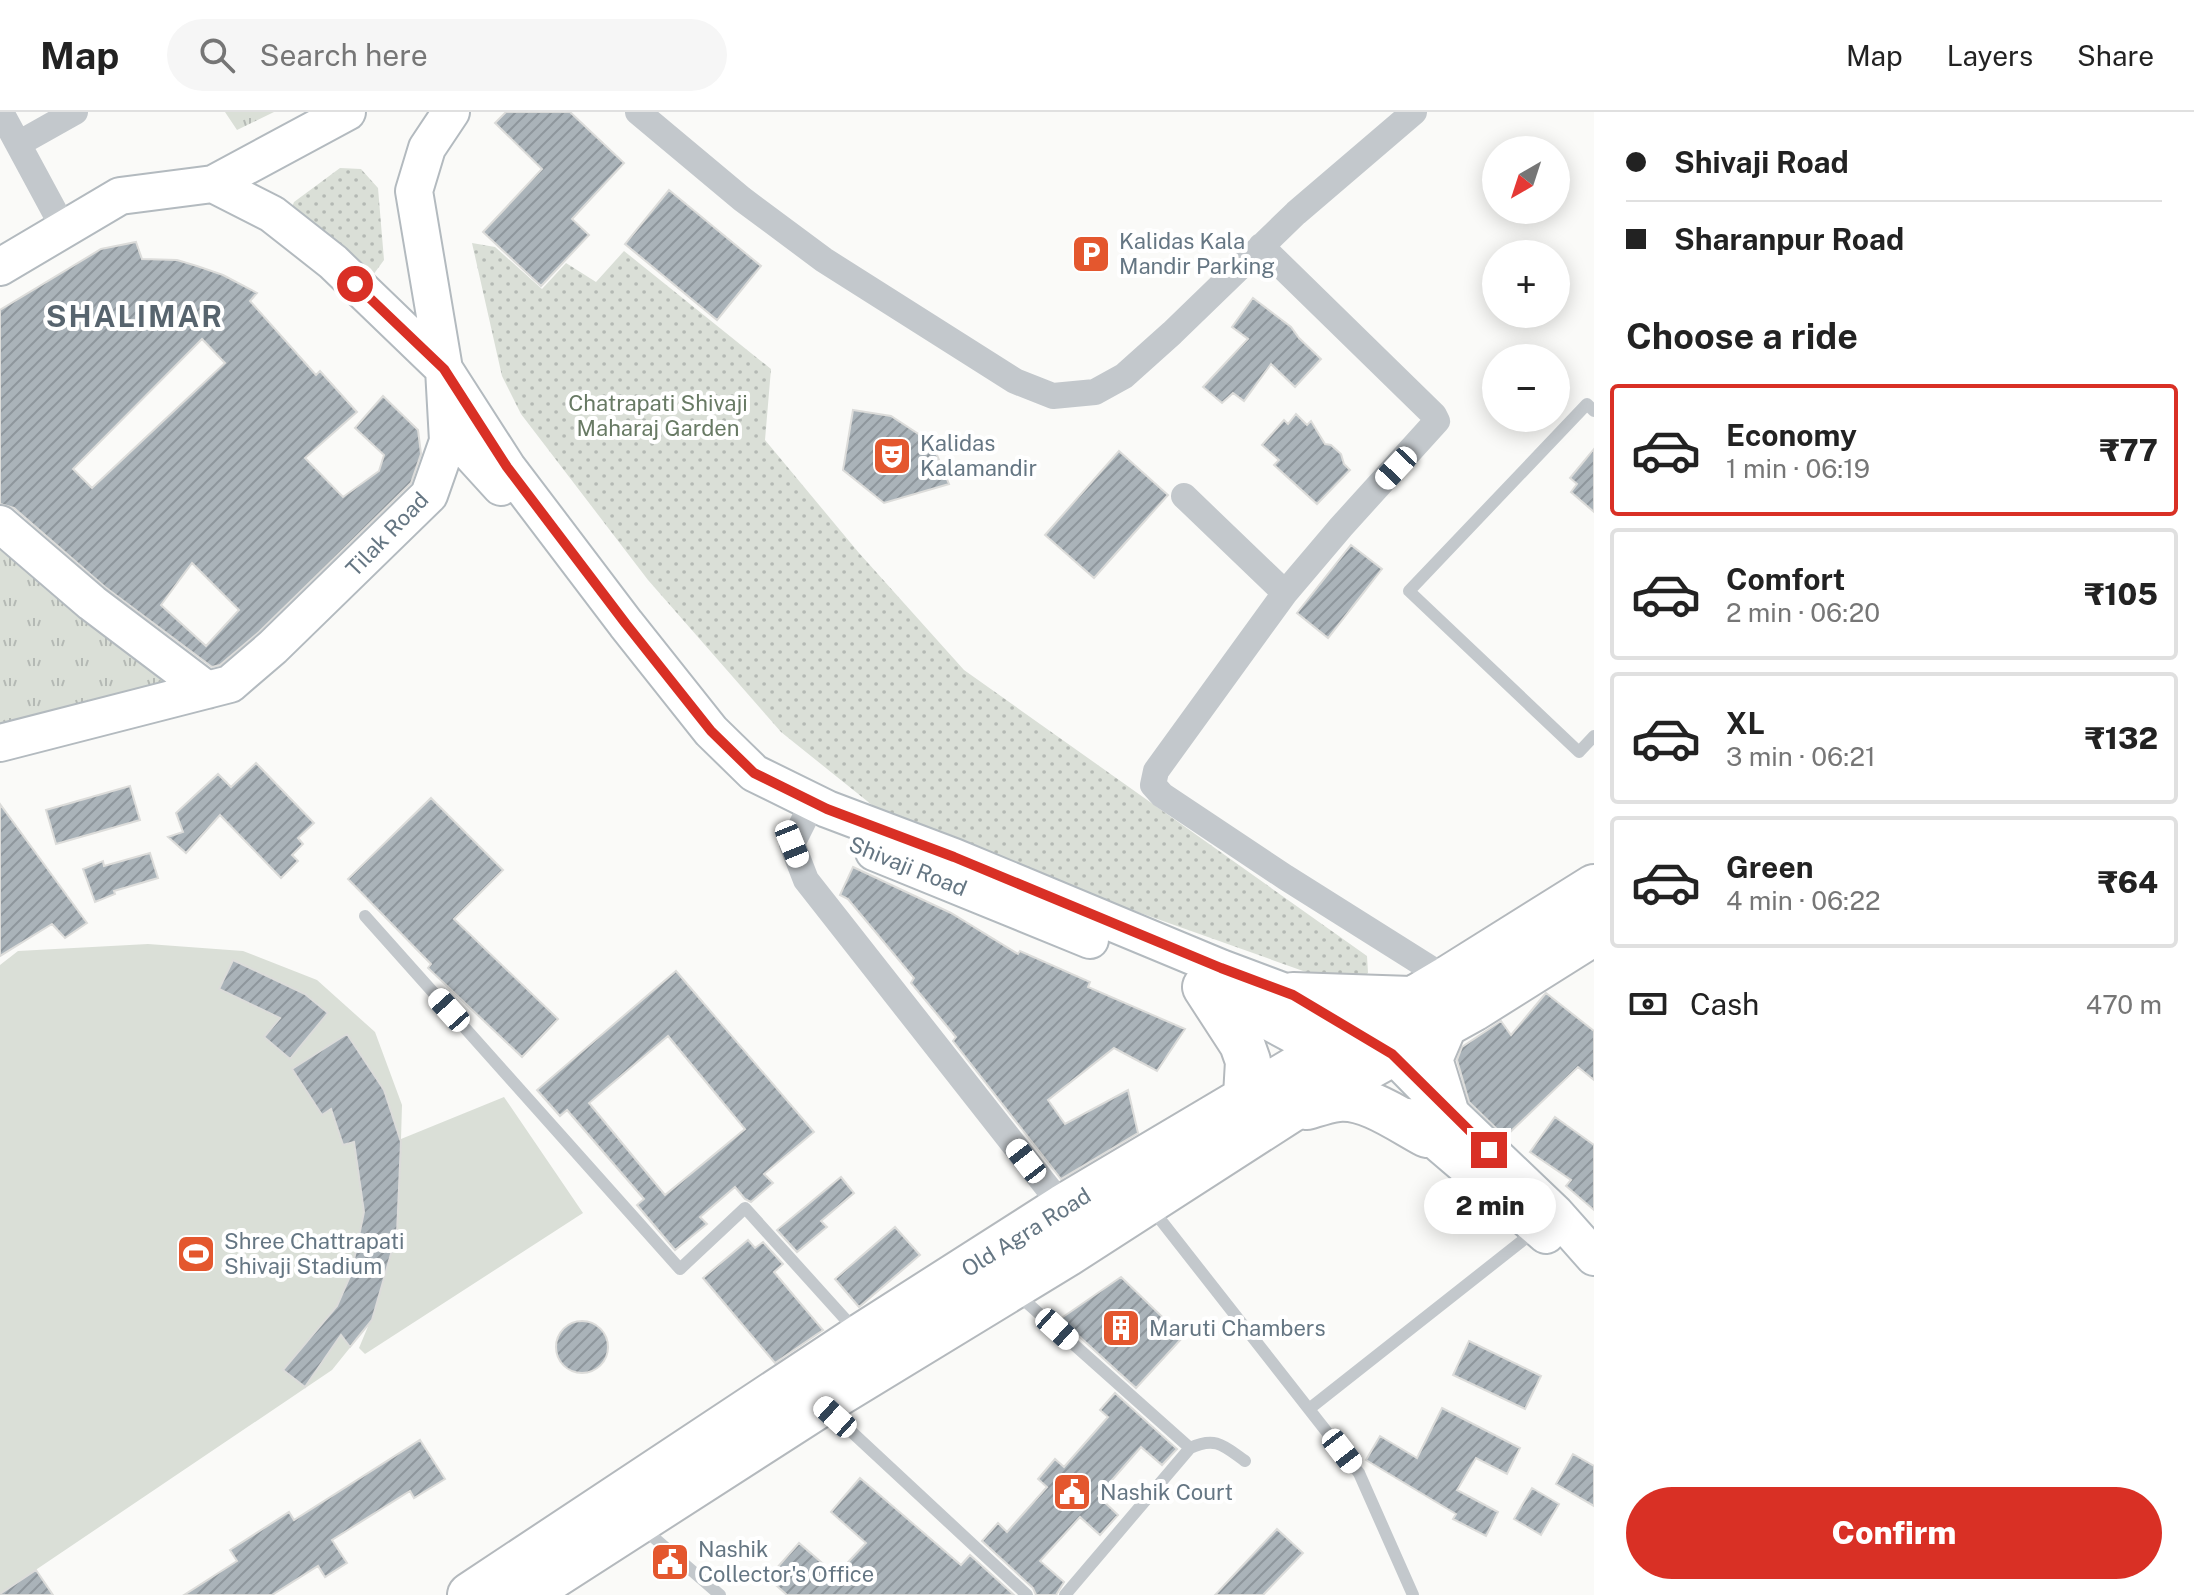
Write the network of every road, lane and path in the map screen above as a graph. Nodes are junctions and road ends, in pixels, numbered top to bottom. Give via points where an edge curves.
1 (75, 112) edge
2 (347, 112) edge
3 (451, 112) edge
4 (638, 112) edge
5 (1414, 112) edge
6 (1, 115) edge
7 (18, 144) junction
8 (213, 184) junction
9 (64, 229) junction
10 (1261, 246) junction
11 (0, 267) edge
12 (444, 369) junction
13 (1594, 411) edge
14 (448, 441) junction
15 (1184, 496) dead end
16 (0, 524) edge
17 (1285, 593) junction
18 (207, 690) junction
19 (1594, 736) edge
20 (0, 743) edge
21 (808, 812) junction
22 (1594, 887) edge
23 (365, 916) dead end
24 (1594, 933) edge
25 (1205, 987) junction
26 (1293, 995) junction
27 (1435, 1001) junction
28 (1359, 1052) junction
29 (1246, 1096) junction
30 (1289, 1111) junction
31 (1436, 1122) junction
32 (1148, 1203) junction
33 (1063, 1207) junction
34 (1537, 1228) junction
35 (1594, 1257) edge
36 (1594, 1271) edge
37 (1011, 1288) junction
38 (861, 1336) junction
39 (821, 1404) junction
40 (1309, 1409) junction
41 (1190, 1448) junction
42 (1245, 1461) dead end
43 (638, 1523) junction
44 (470, 1595) edge
45 (524, 1595) edge
46 (720, 1595) edge
47 (1027, 1595) edge
48 (1065, 1595) edge
49 (1413, 1595) edge

1 - 7 street
2 - 8 main road
3 - 12 main road, Tilak Road via 427,148 414,191
4 - 10 street via 824,260 1015,381 1053,396 1095,392 1124,376
5 - 10 street
6 - 7 street
7 - 9 street
8 - 9 main road via 120,196
8 - 12 main road, Shivaji Road via 272,214 333,262
9 - 11 main road
10 - 17 street via 1437,421
12 - 14 main road, Tilak Road
12 - 21 main road, Shivaji Road via 507,467 711,731 754,773
13 - 19 lane via 1587,404 1409,591 1579,752
14 - 18 main road, Tilak Road via 429,495 252,666 230,684
14 - 21 main road, Shivaji Road via 470,453 492,476 700,751 750,797
15 - 17 street
16 - 18 main road via 92,603
17 - 27 street via 1156,771 1153,785 1285,877
18 - 20 main road, Tilak Road
21 - 25 main road, Shivaji Road
21 - 26 main road, Shivaji Road
21 - 33 street via 792,844 806,880
22 - 27 highway, Old Agra Road
23 - 38 lane via 680,1269 745,1208
24 - 27 highway, Old Agra Road
25 - 28 main road, Shivaji Road
25 - 29 highway via 1242,1044 1248,1061
26 - 27 highway
26 - 28 main road, Shivaji Road
27 - 28 highway, Old Agra Road
27 - 31 highway via 1430,1059
28 - 29 highway, Old Agra Road
28 - 30 highway, Old Agra Road
28 - 31 main road
29 - 33 highway, Old Agra Road
30 - 31 highway via 1351,1099
30 - 32 highway, Old Agra Road
31 - 34 main road
31 - 35 main road via 1555,1213
32 - 37 highway, Old Agra Road
32 - 40 lane
33 - 38 highway, Old Agra Road
34 - 36 main road
34 - 40 lane
37 - 39 highway, Old Agra Road
37 - 41 lane
38 - 44 highway, Old Agra Road
39 - 43 highway, Old Agra Road
39 - 47 lane
40 - 49 lane via 1359,1473
41 - 42 lane via 1205,1441 1221,1444
41 - 48 lane
43 - 45 highway, Old Agra Road
43 - 46 lane

